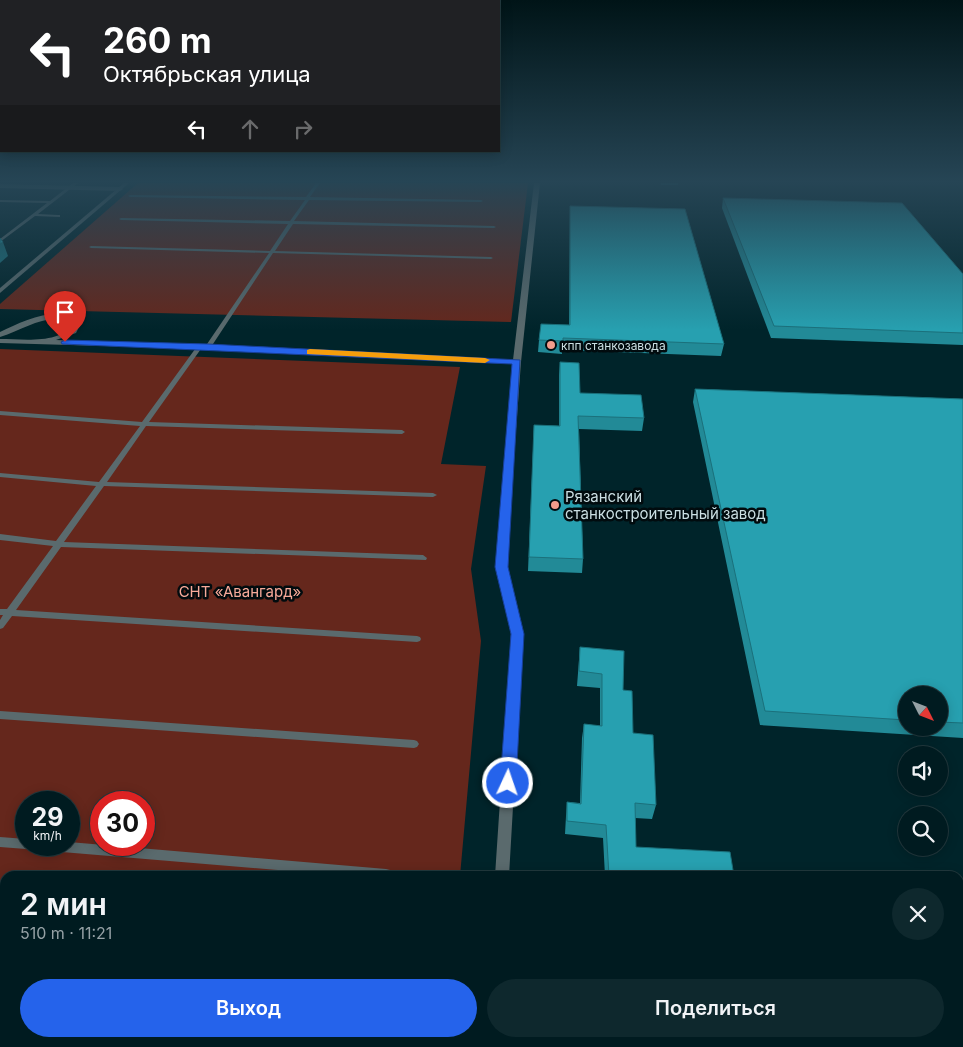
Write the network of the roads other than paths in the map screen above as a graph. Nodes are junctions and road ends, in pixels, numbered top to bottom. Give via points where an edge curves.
1 (12, 232) edge
2 (69, 232) edge
3 (286, 232) edge
4 (532, 232) edge
5 (0, 241) edge
6 (91, 247) dead end
7 (272, 252) junction
8 (491, 258) dead end
9 (0, 290) edge
10 (0, 335) edge
11 (0, 341) edge
12 (46, 342) junction
13 (204, 347) junction
14 (517, 362) junction
15 (0, 414) edge
16 (144, 424) junction
17 (402, 432) dead end
18 (0, 475) edge
19 (102, 484) junction
20 (433, 495) dead end
21 (0, 537) edge
22 (58, 544) junction
23 (423, 558) dead end
24 (5, 613) edge
25 (0, 626) edge
26 (417, 640) dead end
27 (0, 715) edge
28 (414, 744) dead end
29 (0, 842) edge
30 (15, 843) edge
31 (80, 848) edge
32 (350, 871) edge
33 (502, 871) edge

1 - 5 lane
2 - 9 street
3 - 7 lane
4 - 14 street
6 - 7 lane
7 - 8 lane
7 - 13 lane
10 - 12 street via 45,316 67,316 78,321 74,331
11 - 12 street
12 - 13 street
13 - 14 street
13 - 16 lane
14 - 33 street via 502,567 517,634
15 - 16 lane
16 - 17 lane
16 - 19 lane
18 - 19 lane
19 - 20 lane
19 - 22 lane
21 - 22 lane
22 - 23 lane
22 - 24 lane
24 - 25 lane
24 - 26 lane
27 - 28 lane
29 - 30 lane
31 - 32 lane

